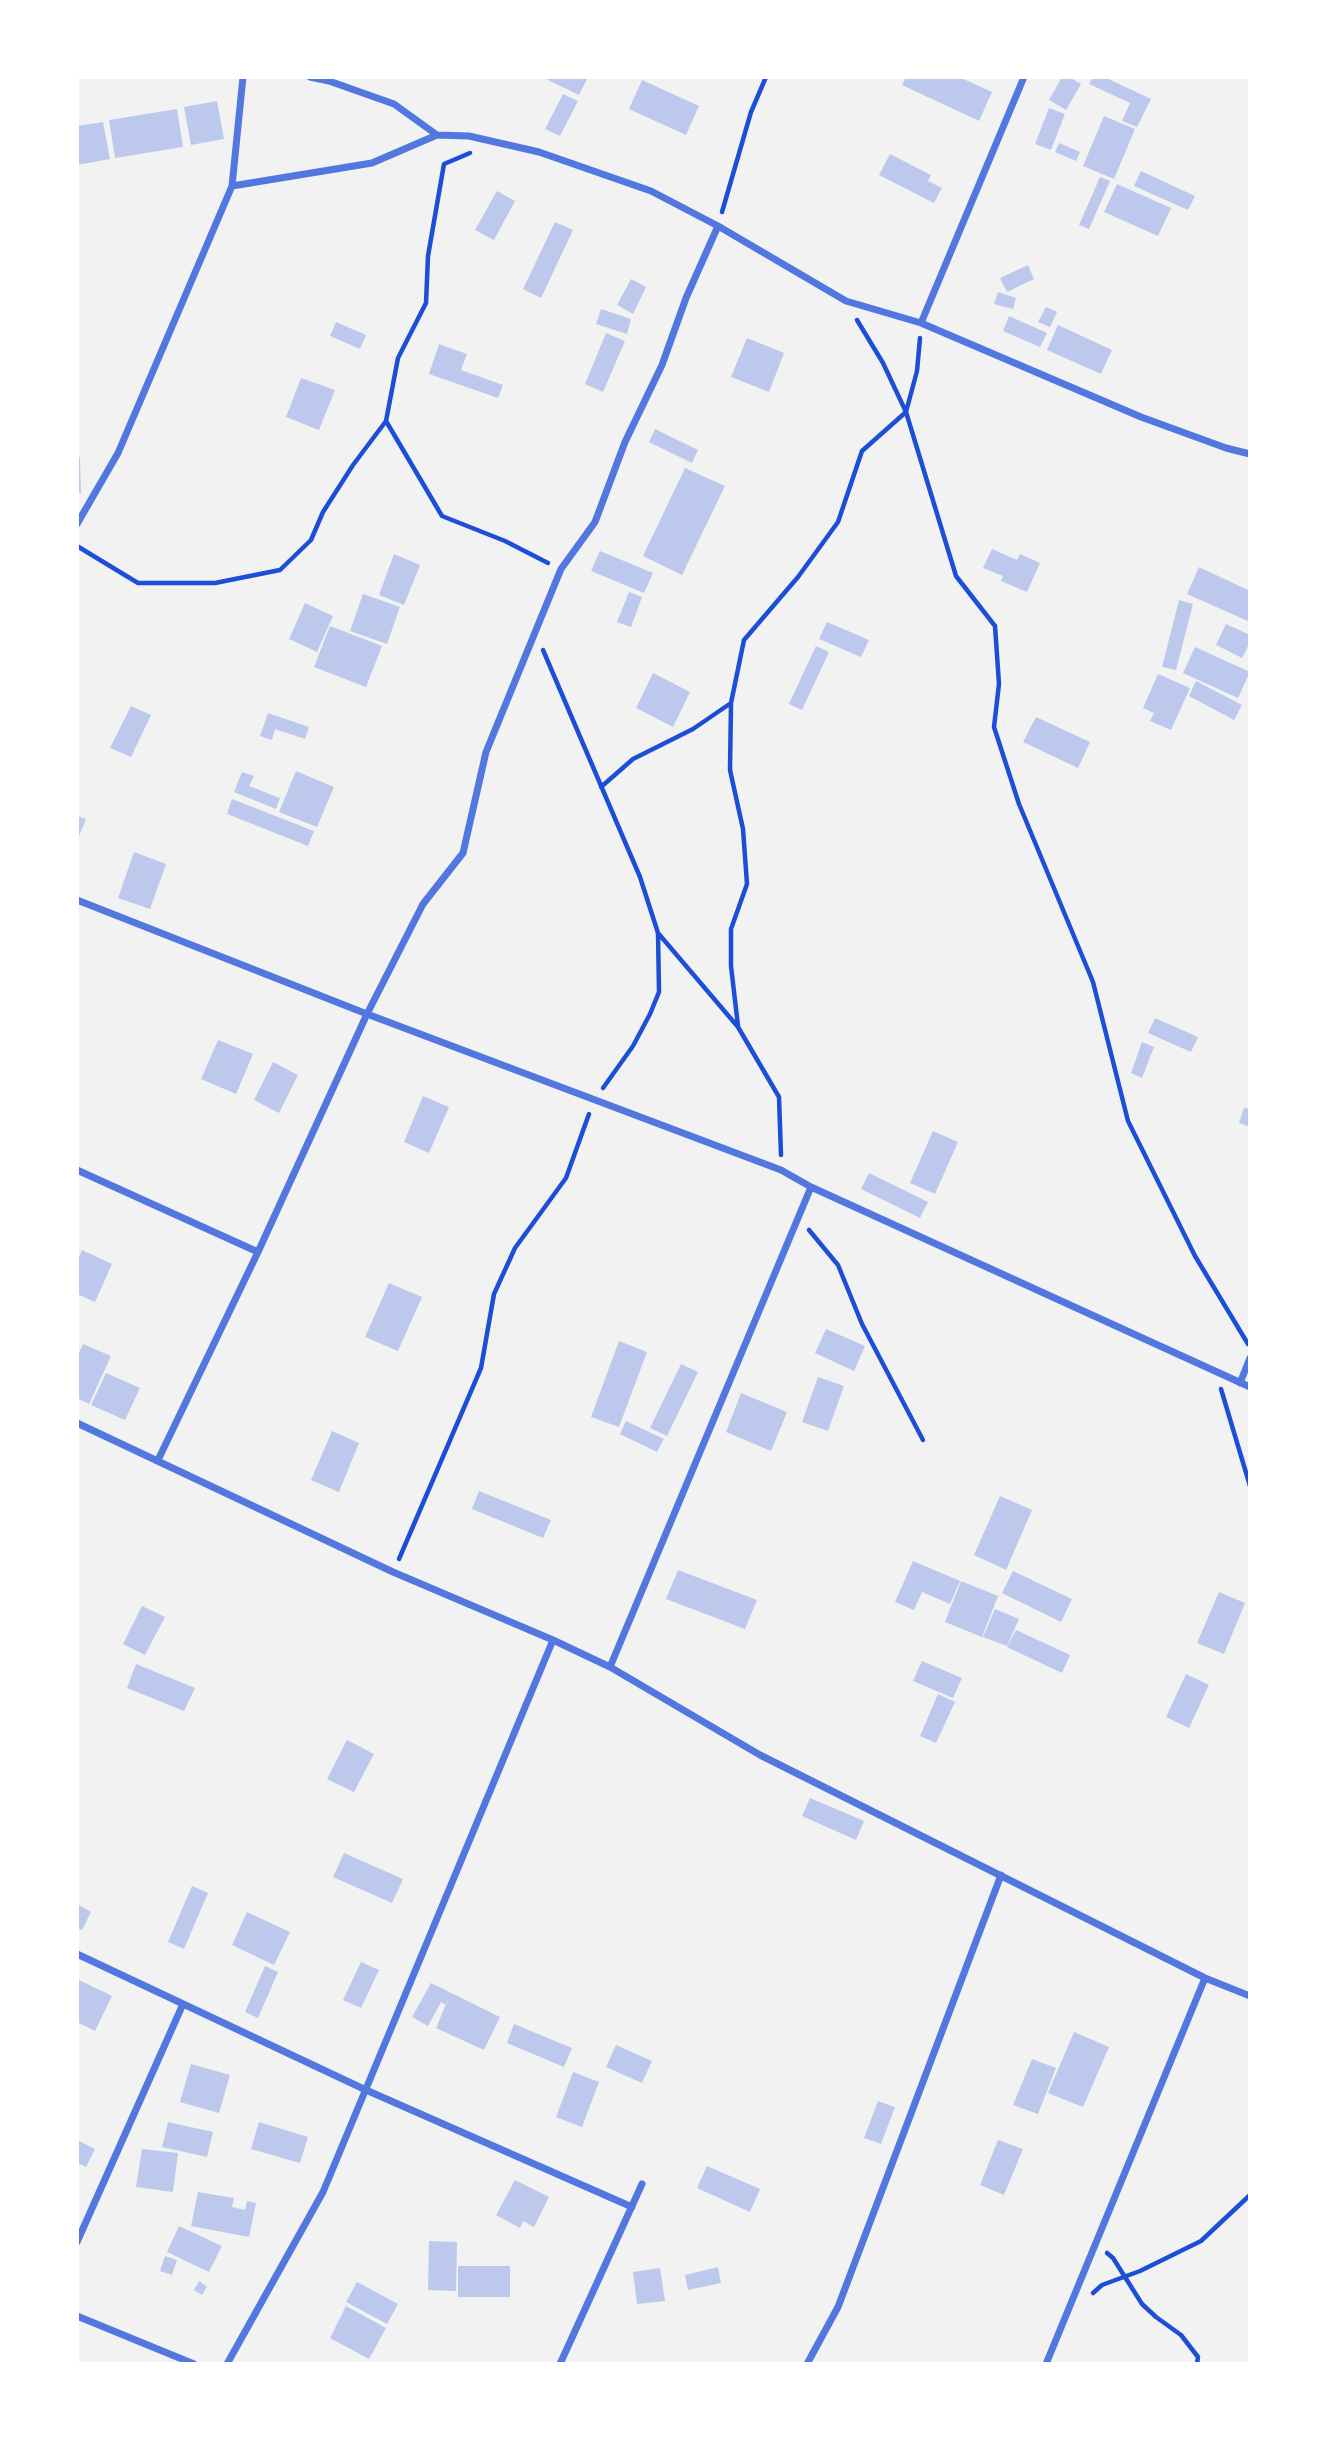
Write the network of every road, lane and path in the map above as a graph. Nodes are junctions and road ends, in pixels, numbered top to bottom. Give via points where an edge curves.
1 (243, 77) edge
2 (310, 77) edge
3 (766, 77) edge
4 (1024, 77) edge
5 (437, 135) junction
6 (494, 142) junction
7 (233, 186) junction
8 (718, 226) junction
9 (846, 301) junction
10 (921, 323) junction
11 (906, 412) junction
12 (387, 421) junction
13 (1250, 454) edge
14 (77, 524) edge
15 (77, 546) edge
16 (561, 569) junction
17 (536, 633) junction
18 (731, 703) junction
19 (601, 787) junction
20 (77, 900) edge
21 (658, 933) junction
22 (367, 1014) junction
23 (738, 1027) junction
24 (595, 1100) junction
25 (77, 1170) edge
26 (781, 1170) junction
27 (811, 1187) junction
28 (797, 1216) junction
29 (258, 1251) junction
30 (1250, 1346) edge
31 (1250, 1358) edge
32 (1216, 1373) junction
33 (1240, 1383) junction
34 (1250, 1387) edge
35 (77, 1423) edge
36 (923, 1440) dead end
37 (158, 1460) junction
38 (1250, 1486) edge
39 (393, 1573) junction
40 (553, 1640) junction
41 (610, 1667) junction
42 (1001, 1875) junction
43 (77, 1954) edge
44 (1205, 1978) junction
45 (1250, 1996) edge
46 (183, 2004) junction
47 (366, 2090) junction
48 (642, 2184) dead end
49 (1250, 2195) edge
50 (632, 2207) junction
51 (77, 2242) edge
52 (1096, 2244) junction
53 (1125, 2277) junction
54 (77, 2316) edge
55 (1065, 2319) junction
56 (194, 2364) edge
57 (227, 2364) edge
58 (560, 2364) edge
59 (807, 2364) edge
60 (1046, 2364) edge
61 (1197, 2364) edge

1 - 7 street
2 - 5 street via 394,104
3 - 8 path via 751,111
4 - 10 street
5 - 6 street
5 - 7 street via 372,163
6 - 8 street via 539,152 651,191
6 - 12 path via 444,164 428,256 426,303 398,358
7 - 14 street via 118,453
8 - 9 street
8 - 16 street via 595,522
9 - 10 street
9 - 11 path
10 - 11 path via 917,371
10 - 13 street via 1141,417
11 - 18 path via 862,451 838,522 744,640
11 - 30 path via 956,576 995,625 999,684 994,726 1019,804 1093,982 1128,1121 1195,1256
12 - 15 path via 353,465 310,540 280,570 215,583 138,583
12 - 16 path via 442,516
16 - 17 street
17 - 19 path
17 - 22 street via 486,752 463,853 423,904
18 - 19 path via 693,729 634,759
18 - 23 path via 730,770 743,829 747,884 731,929
19 - 21 path via 640,877
20 - 22 street
21 - 23 path
21 - 24 path via 659,992 633,1046
22 - 24 street
22 - 29 street
23 - 26 path via 779,1097
24 - 26 street
24 - 39 path via 566,1178 515,1248 494,1294 481,1368
25 - 29 street
26 - 27 street
27 - 28 street
27 - 32 street
28 - 36 path via 838,1265 862,1324
28 - 41 street
29 - 37 street
31 - 33 street
32 - 33 street
32 - 38 path
33 - 34 street
35 - 37 street
37 - 39 street
39 - 40 street
40 - 41 street
40 - 47 street
41 - 42 street via 760,1755
42 - 44 street
42 - 59 street via 838,2307
43 - 46 street
44 - 45 street
44 - 52 street
46 - 47 street
46 - 51 street
47 - 50 street
47 - 57 street via 323,2192
48 - 50 street
49 - 53 path via 1200,2241
50 - 58 street
52 - 53 path via 1113,2258
52 - 55 street
53 - 55 path via 1102,2285
53 - 61 path via 1142,2304 1181,2335 1198,2357
54 - 56 street
55 - 60 street

